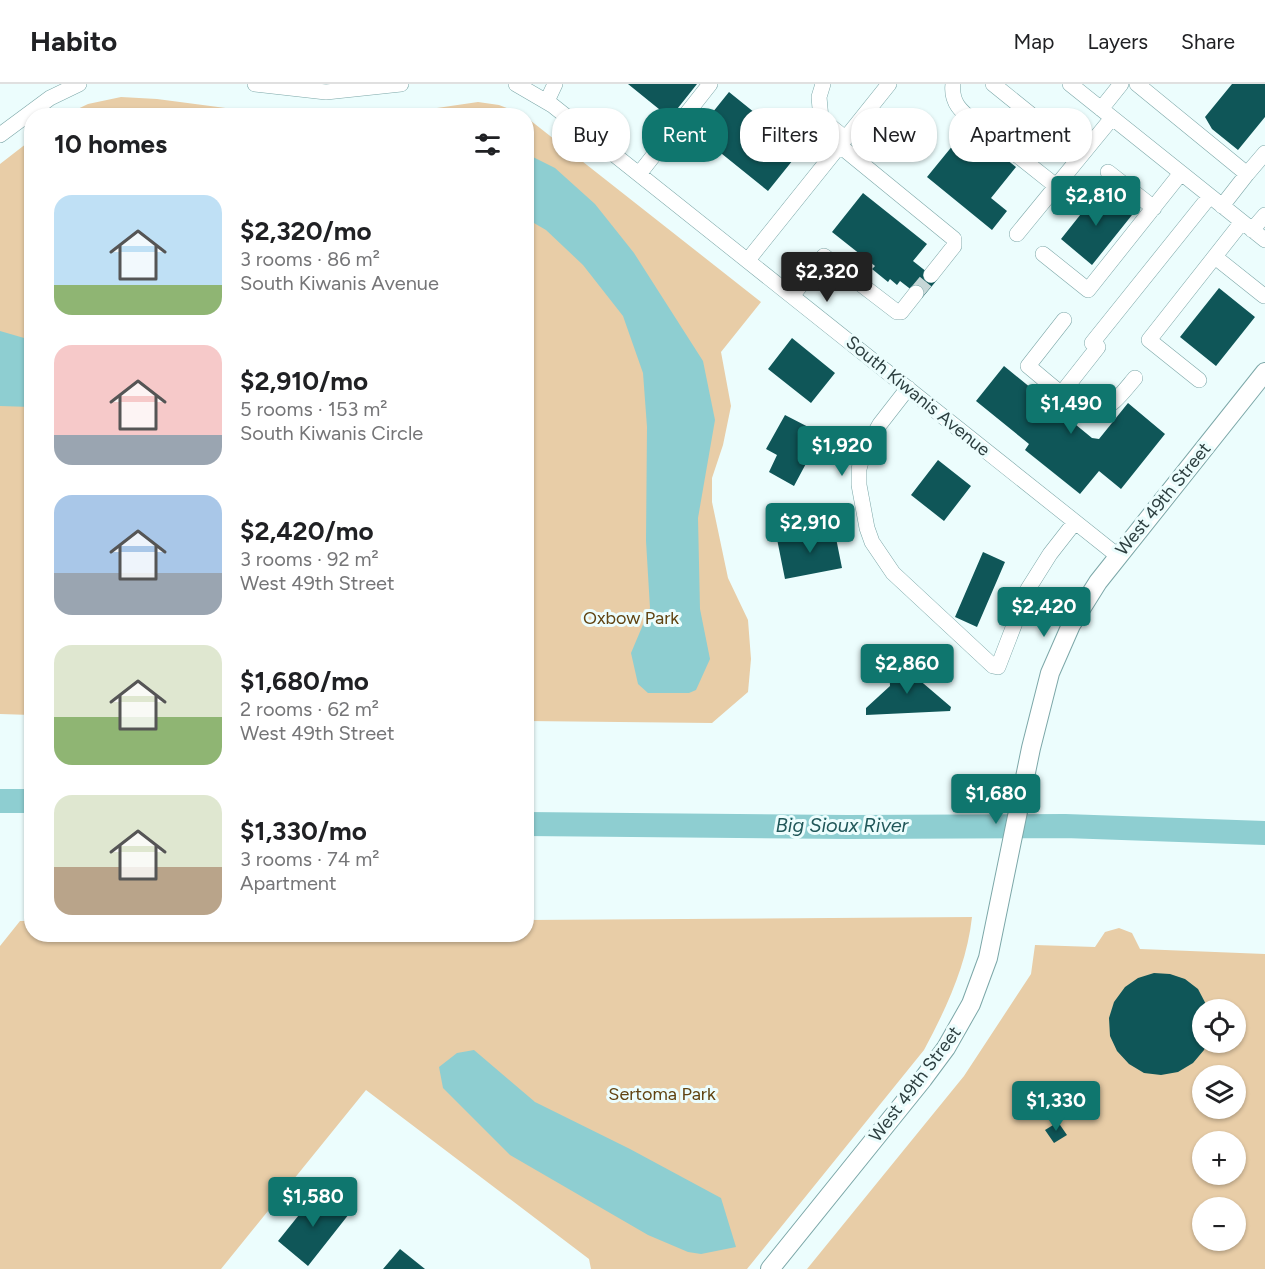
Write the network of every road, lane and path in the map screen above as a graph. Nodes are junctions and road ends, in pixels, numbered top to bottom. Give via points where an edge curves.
1 (255, 84) edge
2 (401, 84) edge
3 (516, 84) edge
4 (555, 84) edge
5 (710, 84) edge
6 (823, 84) edge
7 (889, 84) edge
8 (953, 84) edge
9 (993, 84) edge
10 (1070, 84) edge
11 (1121, 84) edge
12 (1137, 84) edge
13 (75, 85) edge
14 (547, 101) junction
15 (36, 108) edge
16 (958, 108) edge
17 (1023, 108) edge
18 (1107, 113) junction
19 (24, 117) edge
20 (0, 135) edge
21 (1092, 137) edge
22 (842, 142) junction
23 (1265, 153) edge
24 (1026, 162) edge
25 (1075, 162) edge
26 (1108, 172) dead end
27 (1181, 173) junction
28 (639, 174) junction
29 (1247, 174) junction
30 (1056, 186) junction
31 (1216, 201) junction
32 (1154, 208) junction
33 (1265, 215) edge
34 (1247, 226) junction
35 (1017, 234) dead end
36 (1265, 240) edge
37 (1043, 254) dead end
38 (1215, 256) junction
39 (748, 260) junction
40 (931, 275) tunnel mouth
41 (916, 293) tunnel mouth
42 (792, 296) junction
43 (1264, 296) edge
44 (1064, 320) dead end
45 (1265, 372) edge
46 (1135, 378) dead end
47 (1198, 380) dead end
48 (908, 388) junction
49 (1061, 394) junction
50 (1076, 522) junction
51 (1118, 556) junction
52 (770, 1269) edge

1 - 2 street via 326,92
3 - 14 street, South Kiwanis Avenue
4 - 14 street
5 - 28 street
6 - 22 street via 819,97 821,119
7 - 22 street
8 - 16 street via 951,96
9 - 17 street
10 - 18 street
11 - 18 street
12 - 29 street
13 - 15 street
14 - 28 street, South Kiwanis Avenue
18 - 21 street
18 - 27 street
19 - 20 street
22 - 39 street
22 - 40 street via 954,239 954,246
23 - 29 street
24 - 30 street
25 - 30 street
26 - 32 street
27 - 31 street
27 - 32 street
28 - 39 street, South Kiwanis Avenue
29 - 31 street
30 - 35 street
31 - 34 street
31 - 49 street via 1095,345
32 - 37 street via 1088,290
33 - 34 street
34 - 36 street
34 - 38 street
38 - 43 street
38 - 47 street via 1149,340
39 - 42 street, South Kiwanis Avenue
41 - 42 street via 897,312 824,256
42 - 48 street, South Kiwanis Avenue
44 - 49 street via 1028,366
45 - 51 main road, West 49th Street
46 - 49 street via 1105,410 1094,413
48 - 50 street, South Kiwanis Avenue
48 - 50 street via 870,439 859,469 867,528 893,573 993,666 998,667 1028,589
50 - 51 street, South Kiwanis Avenue
51 - 52 main road, West 49th Street via 1083,603 1050,673 1030,748 988,958 971,1004 946,1048

